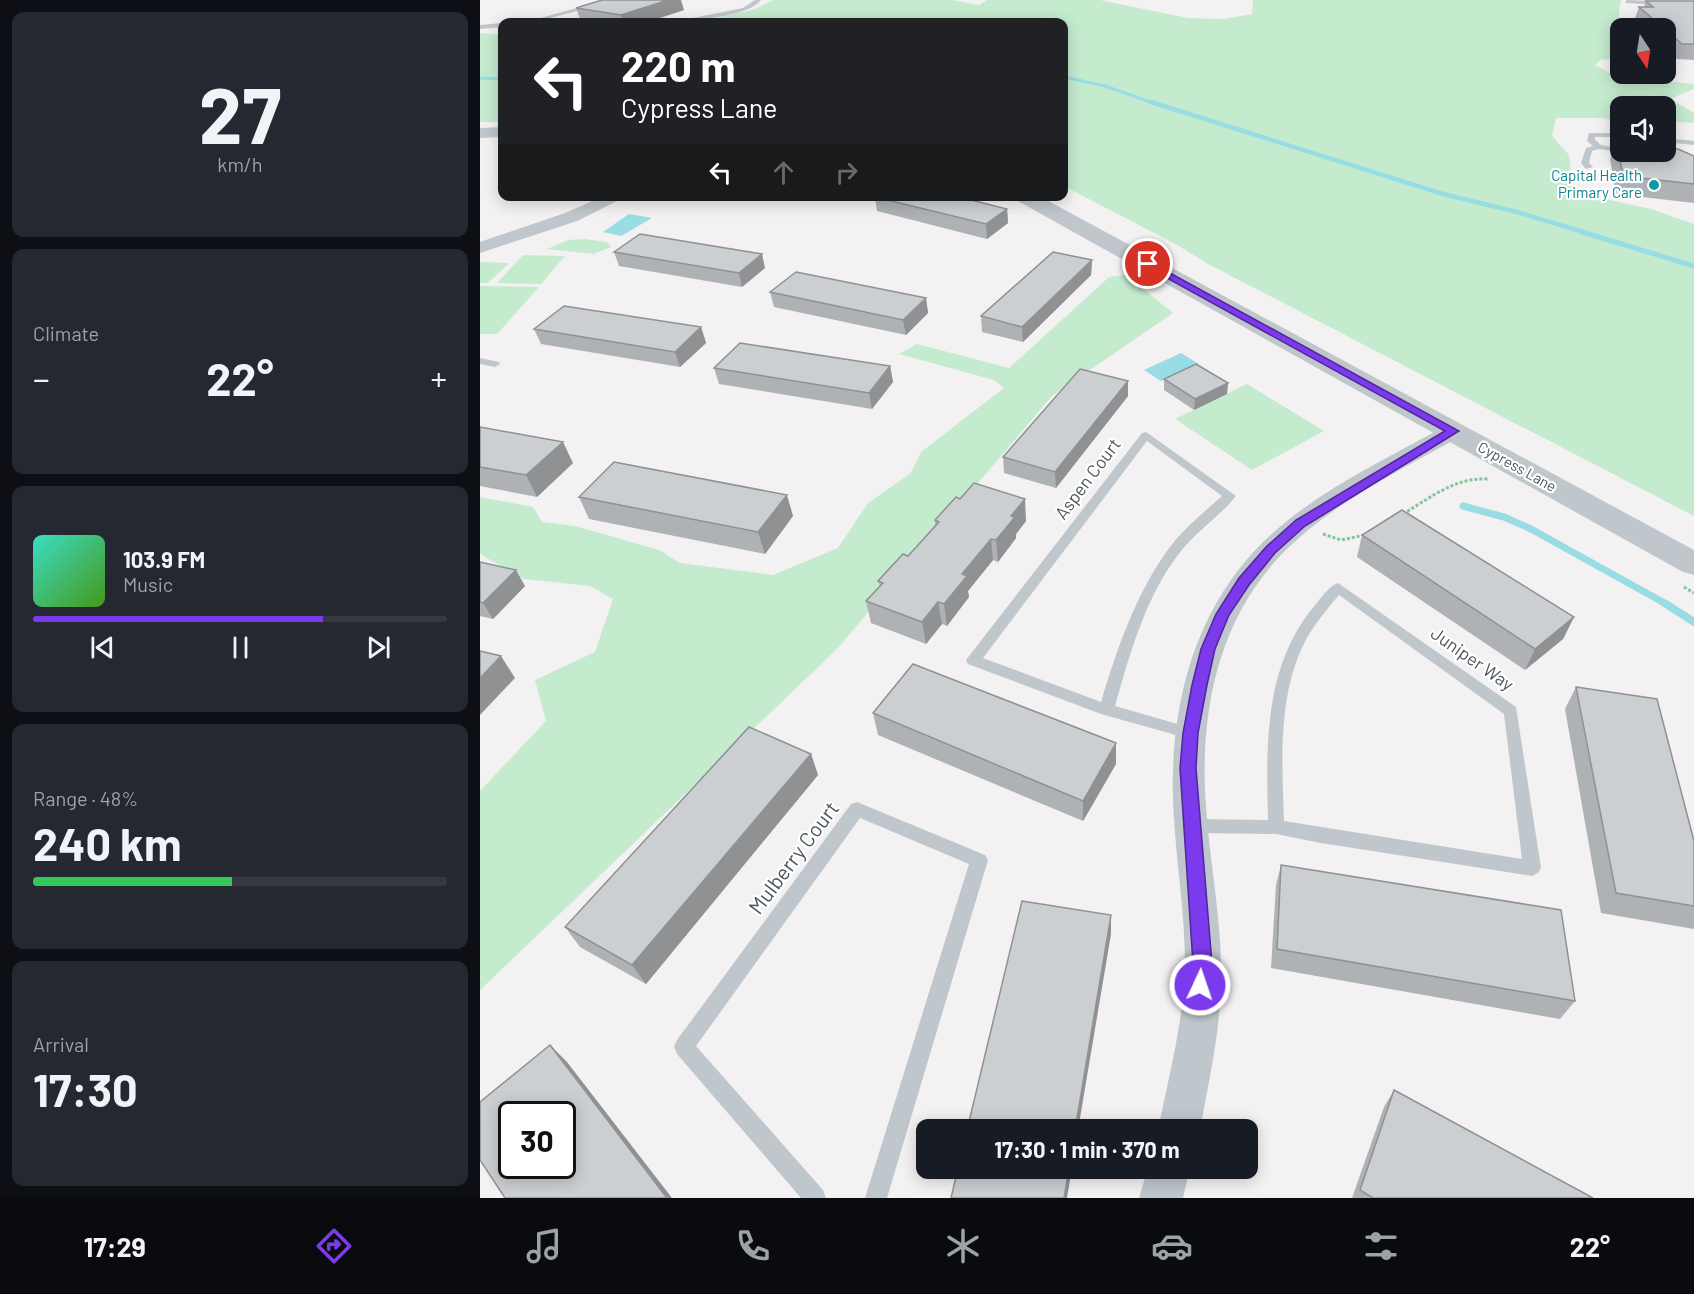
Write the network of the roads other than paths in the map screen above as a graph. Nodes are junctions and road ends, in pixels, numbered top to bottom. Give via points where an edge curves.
1 (758, 0) edge
2 (1668, 1) edge
3 (1627, 2) dead end
4 (607, 3) edge
5 (1694, 5) edge
6 (545, 18) edge
7 (697, 18) edge
8 (498, 25) edge
9 (480, 27) edge
10 (498, 132) edge
11 (480, 133) edge
12 (1610, 135) edge
13 (1676, 141) edge
14 (1694, 143) edge
15 (1599, 147) junction
16 (1610, 149) edge
17 (1589, 167) dead end
18 (608, 201) edge
19 (1032, 201) edge
20 (480, 248) edge
21 (480, 361) edge
22 (495, 364) dead end
23 (1453, 431) junction
24 (1688, 575) edge
25 (1106, 710) junction
26 (1190, 733) junction
27 (1191, 826) junction
28 (1276, 827) junction
29 (1181, 1119) edge
30 (1166, 1179) edge
31 (814, 1198) edge
32 (876, 1198) edge
33 (1161, 1198) edge

1 - 7 lane via 745,9
2 - 3 lane
2 - 5 lane
4 - 6 lane
8 - 9 lane
10 - 11 street
12 - 15 lane via 1592,135 1591,141
13 - 14 lane
15 - 16 lane
15 - 17 lane via 1589,150
18 - 20 street
19 - 23 street, Cypress Lane
21 - 22 lane
23 - 24 street, Cypress Lane
23 - 26 street via 1301,523 1271,550 1223,614 1208,649
25 - 25 lane, Aspen Court via 973,660 1146,435 1230,496 1173,553 1157,578 1122,654
25 - 26 lane, Aspen Court
26 - 27 street
27 - 28 lane, Juniper Way
27 - 29 street via 1203,964 1194,1049
28 - 28 lane, Juniper Way via 1532,868 1511,711 1338,588 1299,640 1278,700
30 - 33 street
31 - 32 lane, Mulberry Court via 684,1047 857,809 978,860

